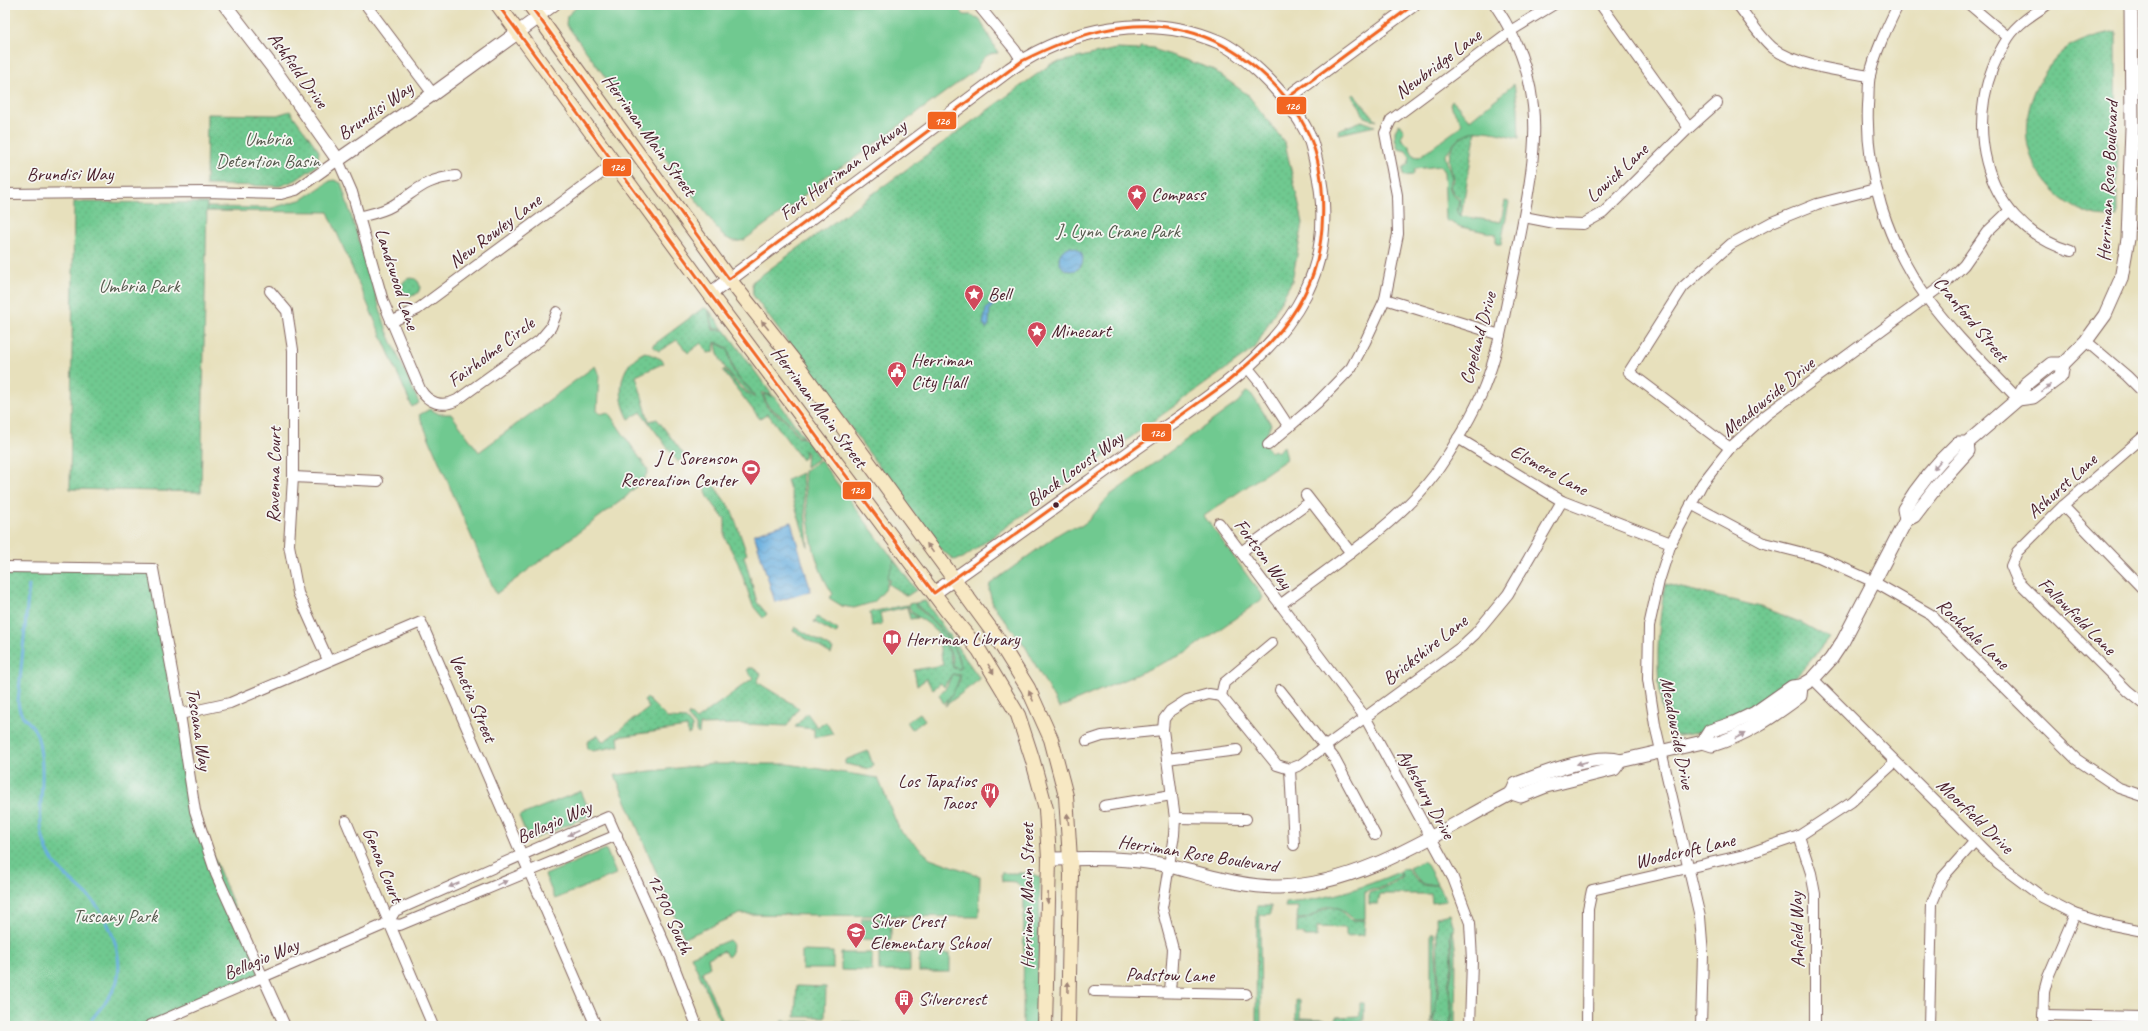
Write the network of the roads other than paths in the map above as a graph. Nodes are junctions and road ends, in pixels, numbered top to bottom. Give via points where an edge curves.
1 (225, 5) edge
2 (366, 5) edge
3 (498, 5) edge
4 (530, 5) edge
5 (555, 5) edge
6 (978, 5) edge
7 (1413, 5) edge
8 (1495, 5) edge
9 (1553, 5) edge
10 (1601, 5) edge
11 (1738, 5) edge
12 (1898, 5) edge
13 (1970, 5) edge
14 (2047, 5) edge
15 (2131, 5) edge
16 (539, 17) junction
17 (1512, 30) junction
18 (518, 32) junction
19 (2008, 37) junction
20 (1022, 61) junction
21 (1870, 76) junction
22 (433, 94) junction
23 (1286, 99) junction
24 (1717, 103) dead end
25 (1689, 128) junction
26 (2138, 128) edge
27 (338, 160) junction
28 (615, 163) junction
29 (456, 176) dead end
30 (1875, 189) junction
31 (5, 194) edge
32 (2009, 211) junction
33 (359, 217) junction
34 (1524, 217) junction
35 (2071, 251) dead end
36 (729, 279) junction
37 (270, 291) dead end
38 (710, 294) junction
39 (1926, 297) junction
40 (1385, 299) junction
41 (557, 312) dead end
42 (391, 322) junction
43 (1500, 335) junction
44 (2086, 341) junction
45 (1247, 368) junction
46 (2143, 392) edge
47 (2018, 399) junction
48 (434, 403) joint
49 (1289, 427) junction
50 (2143, 437) edge
51 (1458, 438) junction
52 (1268, 445) dead end
53 (1730, 448) junction
54 (292, 477) junction
55 (378, 481) dead end
56 (1562, 501) junction
57 (1691, 504) junction
58 (2063, 506) junction
59 (1219, 523) dead end
60 (1671, 543) junction
61 (1241, 552) junction
62 (1351, 553) junction
63 (2011, 566) joint
64 (5, 567) edge
65 (953, 580) junction
66 (1874, 582) junction
67 (2143, 589) edge
68 (934, 593) junction
69 (1280, 605) junction
70 (1272, 643) dead end
71 (328, 660) junction
72 (1813, 679) junction
73 (1280, 690) dead end
74 (1222, 696) junction
75 (2143, 704) edge
76 (180, 714) junction
77 (1365, 717) junction
78 (1163, 730) junction
79 (1087, 741) dead end
80 (1324, 748) junction
81 (1237, 750) dead end
82 (1661, 751) junction
83 (1167, 759) junction
84 (1895, 762) junction
85 (1290, 769) junction
86 (1172, 796) junction
87 (2143, 796) edge
88 (1104, 806) dead end
89 (608, 817) joint
90 (1175, 818) junction
91 (1246, 819) dead end
92 (346, 821) dead end
93 (616, 835) junction
94 (1375, 835) dead end
95 (1798, 836) junction
96 (1429, 837) junction
97 (1975, 841) junction
98 (1294, 844) dead end
99 (522, 855) junction
100 (1070, 858) junction
101 (1049, 859) junction
102 (1169, 866) junction
103 (1688, 867) junction
104 (529, 872) junction
105 (2076, 914) junction
106 (388, 923) junction
107 (2143, 931) edge
108 (263, 977) junction
109 (1094, 991) dead end
110 (1170, 992) junction
111 (1246, 994) dead end
112 (2043, 1016) junction
113 (2143, 1017) edge
114 (148, 1026) edge
115 (285, 1026) edge
116 (433, 1026) edge
117 (596, 1026) edge
118 (697, 1026) edge
119 (1045, 1026) edge
120 (1068, 1026) edge
121 (1470, 1026) edge
122 (1586, 1026) edge
123 (1701, 1026) edge
124 (1815, 1026) edge
125 (1929, 1026) edge
126 (2043, 1026) edge

1 - 27 street, Ashfield Drive
2 - 22 street
3 - 18 main road, Herriman Main Street
4 - 16 main road, Herriman Main Street
5 - 16 street, Brundisi Way
6 - 20 street
7 - 23 street
8 - 17 street, Copeland Drive
9 - 17 street, Newbridge Lane
10 - 25 street
11 - 21 street via 1764,39 1785,55 1817,65
12 - 21 street, Cranford Street via 1880,40
13 - 19 street
14 - 19 street
15 - 26 street, Herriman Rose Boulevard
16 - 18 street, Brundisi Way
16 - 36 main road, Herriman Main Street
17 - 34 street, Copeland Drive via 1526,70 1533,106 1532,152
17 - 40 street, Newbridge Lane via 1391,120 1387,127 1385,133 1397,195 1398,234
18 - 22 street, Brundisi Way
18 - 28 main road, Herriman Main Street
19 - 32 street via 1990,76 1982,121 1984,150 1990,176
20 - 23 street, Fort Herriman Parkway via 1067,39 1093,32 1138,26 1164,27 1220,42 1252,64
20 - 36 street, Fort Herriman Parkway
21 - 30 street, Cranford Street via 1867,133
22 - 27 street, Brundisi Way
23 - 45 street, Black Locust Way via 1309,134 1316,158 1323,189 1324,221 1321,245 1314,274 1304,296 1285,326
24 - 25 street, Lowick Lane
25 - 34 street, Lowick Lane via 1603,213 1583,224 1555,223
26 - 44 street, Herriman Rose Boulevard via 2128,239 2121,279 2105,315
27 - 31 street, Brundisi Way via 296,190 281,194
27 - 33 street, Landswood Lane via 352,192
28 - 38 main road, Herriman Main Street
28 - 42 street, New Rowley Lane via 418,309
29 - 33 street via 440,177 425,183 391,207
30 - 39 street, Cranford Street via 1895,243
30 - 53 street via 1817,204 1772,222 1731,244 1683,287 1629,372
32 - 35 street via 2040,239
32 - 39 street, Meadowside Drive via 1986,232 1957,272
33 - 42 street, Landswood Lane
34 - 43 street, Copeland Drive
36 - 38 street, Fort Herriman Parkway
65 -> 36 main road, Herriman Main Street via 798,366
37 - 54 street, Ravenna Court via 287,311 293,350
38 - 68 main road, Herriman Main Street
39 - 47 street, Cranford Street
39 - 53 street, Meadowside Drive via 1766,416
40 - 43 street
40 - 49 street via 1351,368
41 - 48 street, Fairholme Circle via 551,327 534,344 457,400 447,404
42 - 48 street, Landswood Lane via 420,389 426,399
43 - 51 street, Copeland Drive via 1485,386
44 - 46 street
44 - 47 street, Herriman Rose Boulevard via 2063,364 2060,376 2033,397
45 - 49 street via 1261,384
45 - 65 street, Black Locust Way
47 - 66 street, Herriman Rose Boulevard via 1967,443 1968,451 1914,516 1906,520 1881,564
49 - 52 street
50 - 58 street, Ashurst Lane
51 - 56 street, Elsmere Lane
51 - 62 street, Copeland Drive via 1434,475 1400,512
53 - 57 street, Meadowside Drive via 1702,484
54 - 55 street
54 - 71 street, Ravenna Court via 289,545 298,593
56 - 60 street, Elsmere Lane
56 - 77 street, Brickshire Lane via 1508,594 1475,634 1462,647
57 - 60 street, Meadowside Drive
57 - 66 street, Rochdale Lane via 1764,543 1819,557
58 - 63 street, Ashurst Lane via 2017,552
58 - 67 street
59 - 61 street, Fortson Way
60 - 82 street, Meadowside Drive via 1658,581 1649,626 1648,680
61 - 62 street via 1308,499
61 - 69 street, Fortson Way
62 - 69 street, Copeland Drive
63 - 75 street, Fallowfield Lane via 2017,580
64 - 76 street, Toscana Way via 153,569
65 - 68 street, Black Locust Way
100 -> 65 main road, Herriman Main Street via 1066,796 1051,739 1024,681 995,635
66 - 72 street, Herriman Rose Boulevard via 1831,659
66 - 87 street, Rochdale Lane via 1930,614 2076,759 2119,788
68 -> 101 main road, Herriman Main Street via 979,650 1018,715 1046,809
69 - 77 street, Aylesbury Drive
70 - 74 street via 1224,683
71 - 76 street, Venetia Street via 230,703
71 - 99 street, Venetia Street via 422,622
72 - 82 street, Herriman Rose Boulevard via 1801,686 1800,696 1756,727 1734,738 1712,745 1703,742
72 - 84 street, Moorfield Drive
73 - 80 street
74 - 78 street via 1209,694 1187,700 1170,711 1164,719
74 - 85 street via 1277,765
76 - 108 street, Toscana Way via 195,811 216,874
77 - 80 street, Brickshire Lane
77 - 96 street, Aylesbury Drive
78 - 79 street via 1102,736
78 - 83 street
80 - 85 street, Brickshire Lane
80 - 94 street via 1334,758
81 - 83 street
82 - 96 street, Herriman Rose Boulevard via 1620,761 1614,769 1546,786 1522,796 1512,793
82 - 103 street, Meadowside Drive
83 - 86 street
84 - 95 street, Woodcroft Lane via 1851,802
84 - 97 street, Moorfield Drive
85 - 98 street
86 - 88 street
86 - 90 street
89 - 93 street, 12900 South
89 -> 99 street, Bellagio Way
90 - 91 street
90 - 102 street
92 - 106 street, Genoa Court
93 - 104 street, Bellagio Way
93 - 118 street, 12900 South via 670,956
95 - 103 street, Woodcroft Lane via 1744,855
95 - 124 street, Anfield Way via 1811,873 1815,894
96 - 102 street, Herriman Rose Boulevard via 1352,874 1316,884 1278,887 1238,883 1208,878
96 - 121 street, Aylesbury Drive via 1453,878 1470,923
97 - 105 street, Moorfield Drive via 1998,864 2042,897
97 - 125 street via 1943,877 1932,903
99 - 104 street, Venetia Street
99 -> 106 street, Bellagio Way via 395,911
100 - 101 street, Herriman Rose Boulevard
100 - 102 street, Herriman Rose Boulevard via 1136,861
120 -> 100 main road, Herriman Main Street
101 -> 119 main road, Herriman Main Street
102 - 110 street via 1162,908 1173,949
103 - 122 street, Woodcroft Lane via 1592,890 1588,909
103 - 123 street, Meadowside Drive via 1702,934
106 -> 104 street, Bellagio Way via 400,925
104 - 117 street, Venetia Street
105 - 107 street, Moorfield Drive via 2121,928
105 - 112 street via 2048,977 2044,992
106 - 108 street, Bellagio Way
106 - 116 street, Genoa Court
108 - 114 street, Bellagio Way
108 - 115 street, Toscana Way
109 - 110 street, Padstow Lane
110 - 111 street, Padstow Lane
112 - 113 street
112 - 126 street

